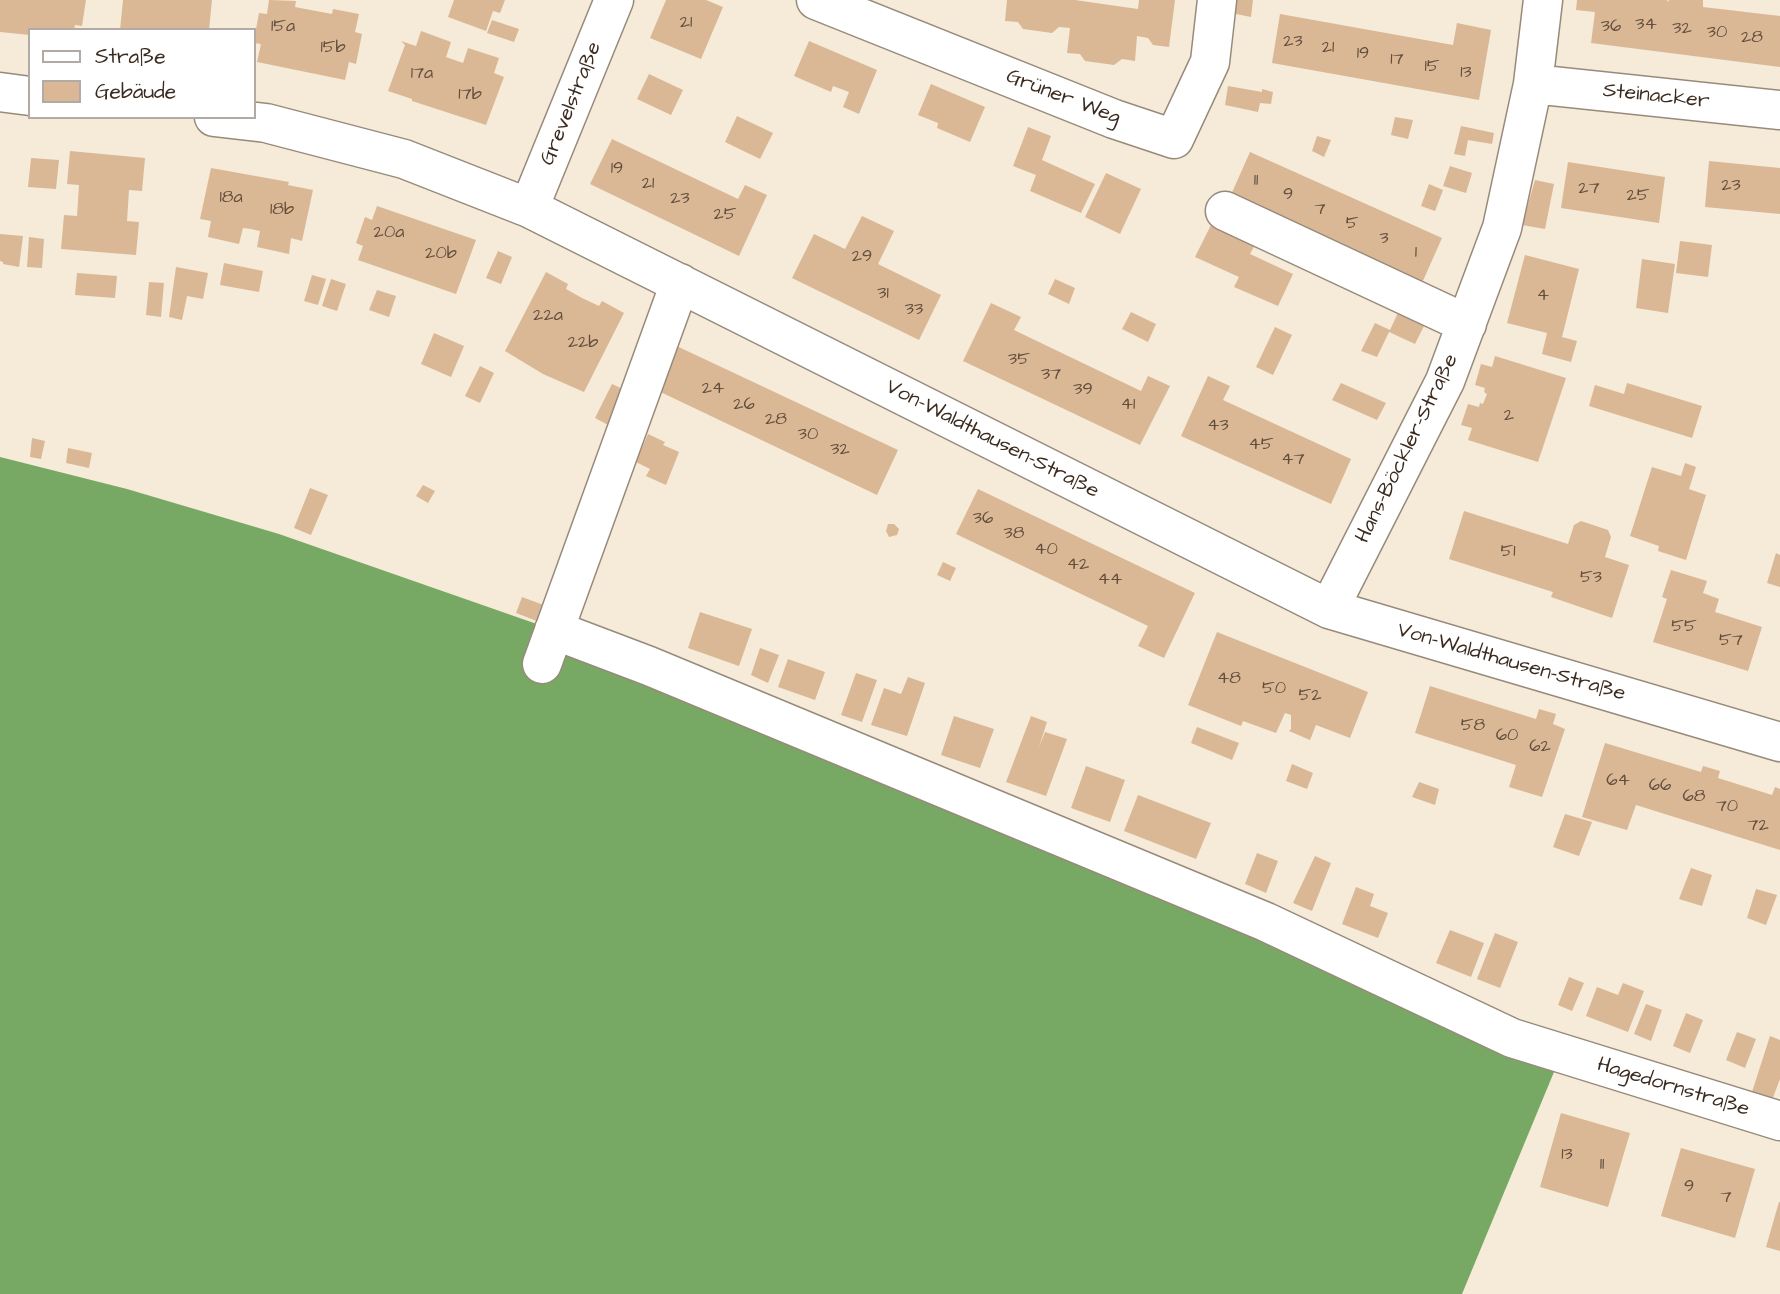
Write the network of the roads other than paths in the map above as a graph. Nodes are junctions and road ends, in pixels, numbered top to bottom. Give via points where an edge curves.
1 (614, 0) edge
2 (816, 0) edge
3 (1217, 0) edge
4 (1544, 0) edge
5 (1533, 84) junction
6 (0, 92) edge
7 (28, 96) edge
8 (1780, 110) edge
9 (232, 119) edge
10 (529, 208) junction
11 (1225, 211) dead end
12 (680, 283) junction
13 (1467, 324) junction
14 (1329, 609) junction
15 (1780, 742) edge
16 (1780, 1121) edge

1 - 10 street, Grevelstraße
2 - 3 street, Grüner Weg via 1174,139 1210,62
4 - 5 street, Hans-Böckler-Straße
5 - 8 street, Steinacker
5 - 13 street, Hans-Böckler-Straße via 1502,228
6 - 7 street
9 - 10 street, Von-Waldthausen-Straße via 267,123 404,159
10 - 12 street, Von-Waldthausen-Straße
11 - 13 street
12 - 14 street, Von-Waldthausen-Straße
12 - 16 street, Hagedornstraße via 548,647 662,671 1266,922 1512,1038
13 - 14 street, Hans-Böckler-Straße via 1445,381
14 - 15 street, Von-Waldthausen-Straße

